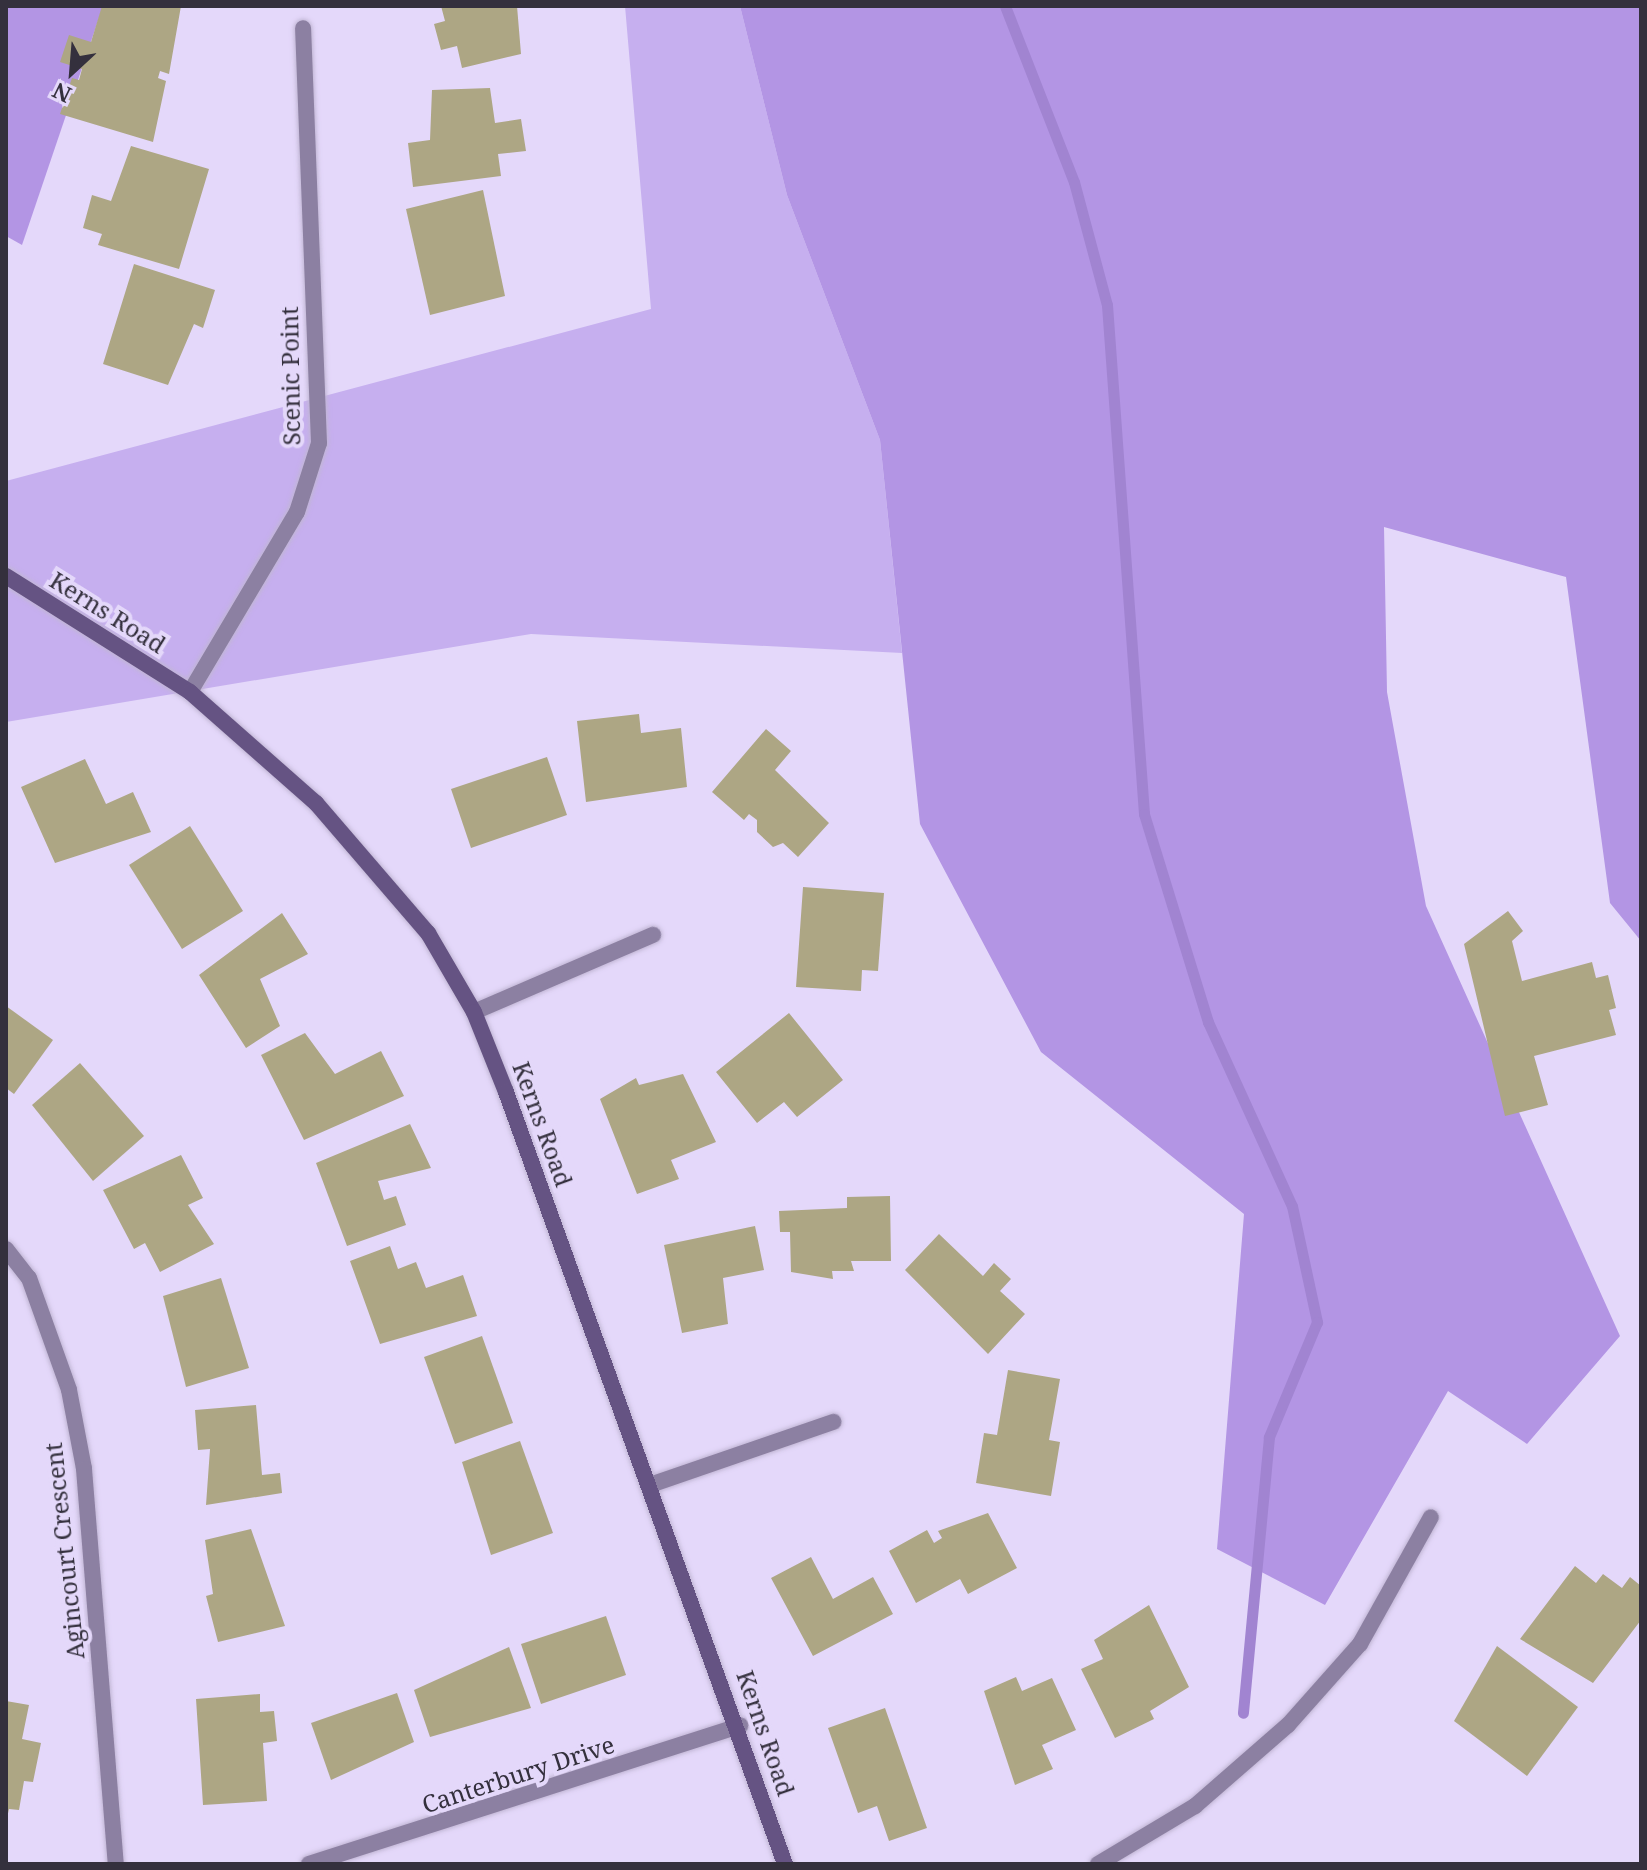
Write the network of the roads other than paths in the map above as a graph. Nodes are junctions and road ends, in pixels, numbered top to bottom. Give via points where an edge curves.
1 (303, 28) dead end
2 (6, 576) edge
3 (190, 692) junction
4 (653, 935) dead end
5 (474, 1012) junction
6 (6, 1249) edge
7 (833, 1422) dead end
8 (650, 1485) junction
9 (1431, 1517) dead end
10 (740, 1726) junction
11 (116, 1864) edge
12 (309, 1864) edge
13 (785, 1864) edge
14 (1098, 1864) edge

1 - 3 street, Scenic Point via 319,443 297,512
2 - 3 street, Kerns Road
3 - 5 street, Kerns Road via 316,803 428,933
4 - 5 street
5 - 8 street, Kerns Road
6 - 11 street, Agincourt Crescent via 29,1278 69,1390 84,1469
7 - 8 street
8 - 10 street, Kerns Road
9 - 14 street via 1360,1644 1288,1725 1195,1806
10 - 12 street, Canterbury Drive
10 - 13 street, Kerns Road

